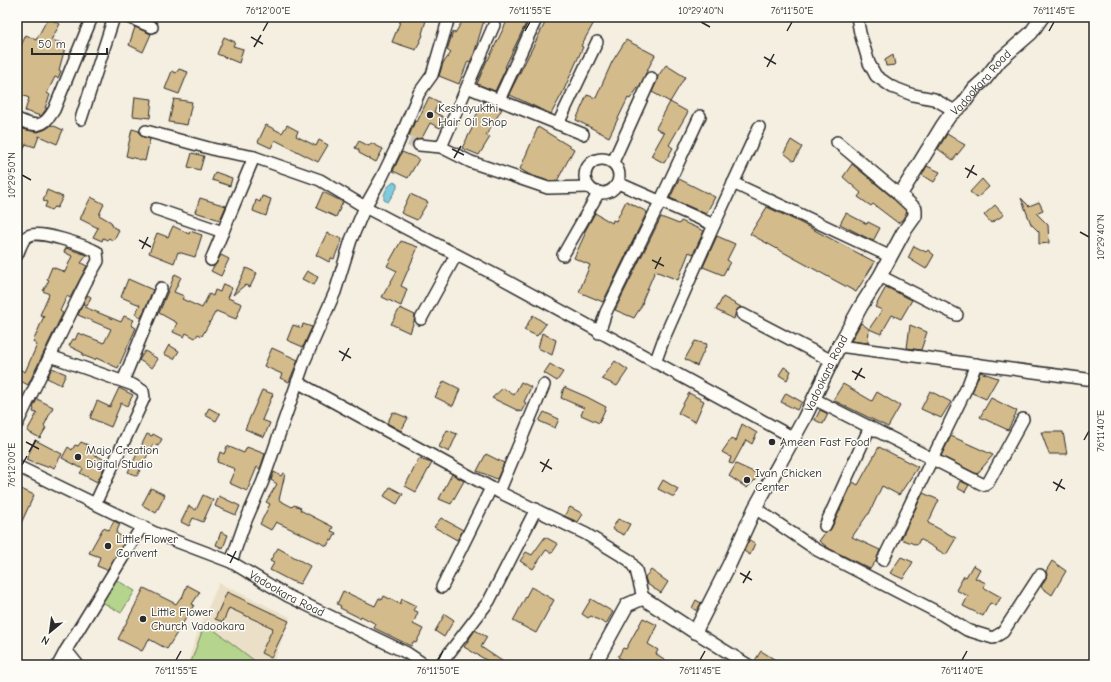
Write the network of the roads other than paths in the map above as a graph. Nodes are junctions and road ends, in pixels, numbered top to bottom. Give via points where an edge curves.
1 (92, 17) edge
2 (114, 17) edge
3 (128, 17) edge
4 (449, 17) edge
5 (537, 17) edge
6 (856, 17) edge
7 (1042, 17) edge
8 (494, 25) dead end
9 (152, 27) dead end
10 (597, 42) dead end
11 (651, 78) dead end
12 (467, 87) junction
13 (499, 100) junction
14 (955, 110) junction
15 (700, 116) dead end
16 (17, 119) edge
17 (81, 119) dead end
18 (558, 124) junction
19 (759, 127) dead end
20 (146, 131) dead end
21 (583, 134) dead end
22 (410, 140) junction
23 (837, 142) dead end
24 (441, 147) junction
25 (254, 157) junction
26 (613, 162) junction
27 (618, 183) junction
28 (733, 183) junction
29 (589, 186) junction
30 (599, 192) junction
31 (900, 195) junction
32 (660, 202) junction
33 (365, 206) junction
34 (156, 209) dead end
35 (714, 225) junction
36 (223, 232) junction
37 (17, 255) edge
38 (456, 255) junction
39 (563, 255) dead end
40 (889, 256) junction
41 (211, 260) dead end
42 (880, 276) junction
43 (161, 288) dead end
44 (742, 314) dead end
45 (957, 315) dead end
46 (421, 320) dead end
47 (599, 333) junction
48 (839, 346) junction
49 (50, 356) junction
50 (832, 361) junction
51 (655, 363) junction
52 (976, 364) junction
53 (1094, 380) edge
54 (123, 381) junction
55 (297, 382) junction
56 (544, 385) dead end
57 (814, 399) junction
58 (1023, 419) dead end
59 (17, 424) edge
60 (870, 428) junction
61 (794, 438) junction
62 (932, 459) junction
63 (17, 466) edge
64 (495, 490) junction
65 (95, 504) junction
66 (756, 508) junction
67 (536, 509) junction
68 (142, 526) junction
69 (825, 526) dead end
70 (883, 560) dead end
71 (231, 562) junction
72 (1040, 575) dead end
73 (442, 587) dead end
74 (643, 598) junction
75 (695, 632) junction
76 (66, 650) junction
77 (58, 665) edge
78 (78, 665) edge
79 (425, 665) edge
80 (440, 665) edge
81 (594, 665) edge
82 (748, 665) edge

1 - 16 street via 48,120 41,124 30,124
2 - 17 street
3 - 9 street
4 - 22 street via 432,75 419,93
5 - 13 street
6 - 14 street via 869,63 876,76 892,87 934,99
7 - 14 main road, Vadookara Road via 1031,33 1000,60
8 - 12 street
10 - 18 street
11 - 26 street
12 - 13 street
12 - 24 street
13 - 18 street
14 - 31 main road, Vadookara Road
15 - 32 street
18 - 21 street
19 - 28 street
20 - 25 street via 216,150
22 - 24 street
22 - 33 street via 382,177
23 - 31 street
24 - 29 street via 471,162 548,188
25 - 33 street via 320,180
25 - 36 street
26 - 27 street via 619,172
26 - 29 street via 603,158 588,165 585,176
27 - 30 street via 610,191
27 - 32 street
28 - 35 street
28 - 40 street
29 - 30 street
30 - 39 street
31 - 40 main road, Vadookara Road via 916,209 915,216
32 - 35 street
32 - 47 street via 606,312
33 - 38 street
33 - 55 street via 351,240 335,292
34 - 36 street
35 - 51 street
36 - 41 street
37 - 49 street via 26,237 32,234 41,234 97,252 98,261
38 - 46 street
38 - 47 street
40 - 42 main road, Vadookara Road
42 - 45 street
42 - 48 main road, Vadookara Road
43 - 54 street
44 - 50 street
47 - 51 street
48 - 50 main road, Vadookara Road
48 - 52 street
49 - 54 street
49 - 59 street
50 - 57 main road, Vadookara Road
51 - 61 street
52 - 53 street
52 - 62 street
54 - 65 street via 143,390 144,398
55 - 64 street
55 - 71 street via 263,481
56 - 64 street
57 - 60 street
57 - 61 main road, Vadookara Road
58 - 62 street via 985,485
60 - 62 street
60 - 69 street
61 - 66 main road, Vadookara Road
62 - 70 street
63 - 65 street, Vadookara Road
64 - 67 street
64 - 73 street
65 - 68 street, Vadookara Road
66 - 72 street via 817,550 967,630 993,638 1003,632
66 - 75 main road, Vadookara Road
67 - 74 street via 586,534 629,560 636,570
67 - 80 street via 489,601
68 - 71 street, Vadookara Road
68 - 76 street
71 - 79 street, Vadookara Road via 288,596 407,653
74 - 75 main road
74 - 81 main road via 627,605
75 - 82 street
76 - 77 street
76 - 78 street

